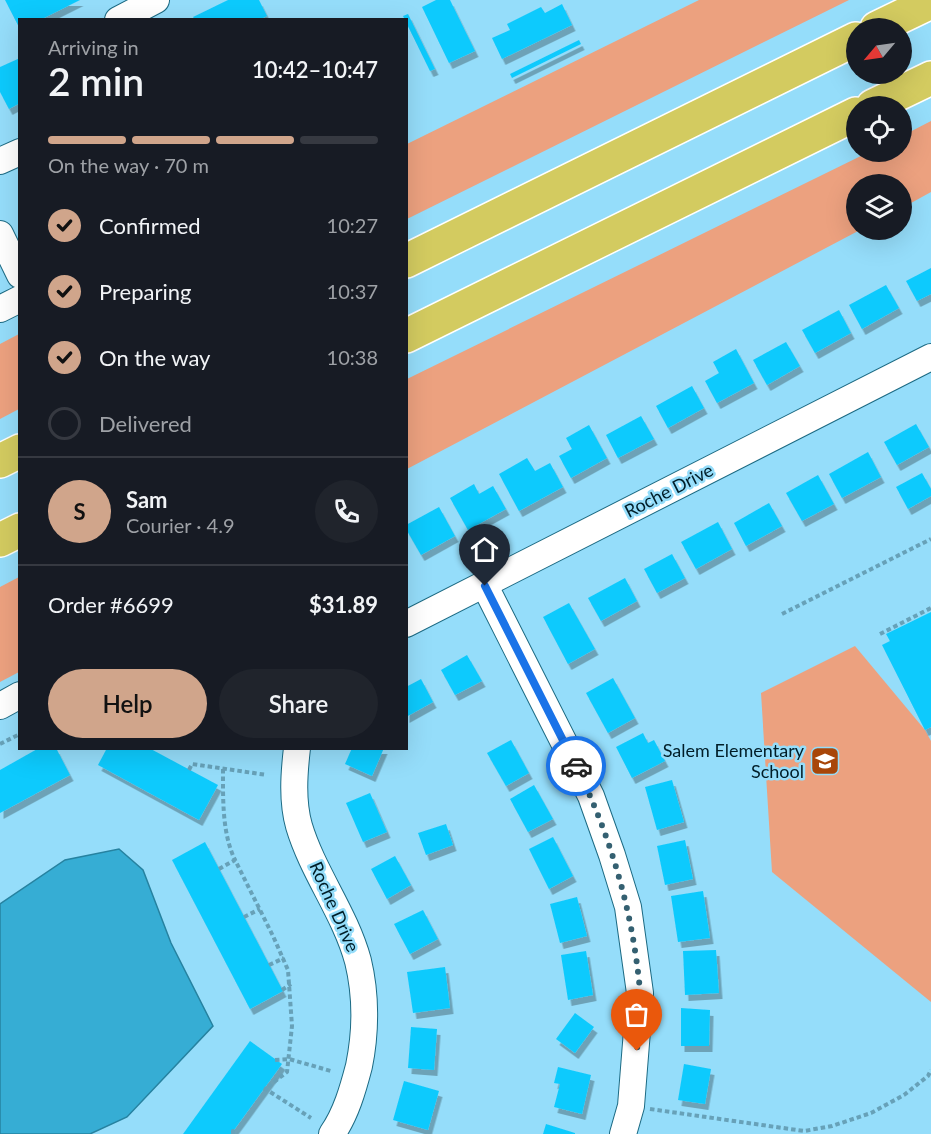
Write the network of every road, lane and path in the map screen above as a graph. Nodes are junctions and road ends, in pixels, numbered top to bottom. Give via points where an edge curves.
1 (156, 0) edge
2 (931, 2) edge
3 (122, 18) edge
4 (898, 18) edge
5 (846, 44) edge
6 (931, 78) edge
7 (894, 96) edge
8 (846, 119) edge
9 (18, 153) edge
10 (0, 161) edge
11 (0, 234) edge
12 (408, 260) edge
13 (18, 271) edge
14 (18, 300) edge
15 (0, 309) edge
16 (408, 335) edge
17 (931, 357) edge
18 (18, 452) edge
19 (0, 461) edge
20 (18, 531) edge
21 (931, 539) edge
22 (0, 540) edge
23 (485, 586) junction
24 (931, 608) edge
25 (782, 614) dead end
26 (408, 623) edge
27 (880, 634) dead end
28 (18, 696) edge
29 (0, 706) edge
30 (18, 735) edge
31 (0, 744) edge
32 (297, 750) edge
33 (223, 769) junction
34 (189, 770) dead end
35 (267, 775) dead end
36 (235, 861) junction
37 (219, 869) dead end
38 (260, 909) junction
39 (244, 917) dead end
40 (284, 958) junction
41 (269, 965) dead end
42 (291, 984) junction
43 (282, 990) dead end
44 (289, 1059) junction
45 (275, 1060) dead end
46 (931, 1070) edge
47 (331, 1071) dead end
48 (650, 1109) dead end
49 (311, 1119) dead end
50 (332, 1134) edge
51 (623, 1134) edge

1 - 3 street
2 - 4 highway
5 - 12 highway
6 - 7 highway
8 - 16 highway
9 - 10 street
11 - 13 street
14 - 15 street
17 - 23 street, Roche Drive
18 - 19 highway
20 - 22 highway
21 - 25 path
23 - 26 street, Roche Drive
23 - 51 street via 591,795 628,907 640,993 631,1106
24 - 27 path
28 - 29 street
30 - 31 path
32 - 50 street, Roche Drive via 294,787 299,825 358,961 364,1004 362,1049 353,1091
33 - 34 path via 192,764
33 - 35 path
33 - 36 path via 224,812
36 - 37 path
36 - 38 path
38 - 39 path
38 - 40 path
40 - 41 path
40 - 42 path
42 - 43 path
42 - 44 path
44 - 45 path
44 - 47 path
44 - 49 path via 287,1071 265,1088
46 - 48 path via 904,1095 871,1113 804,1131

